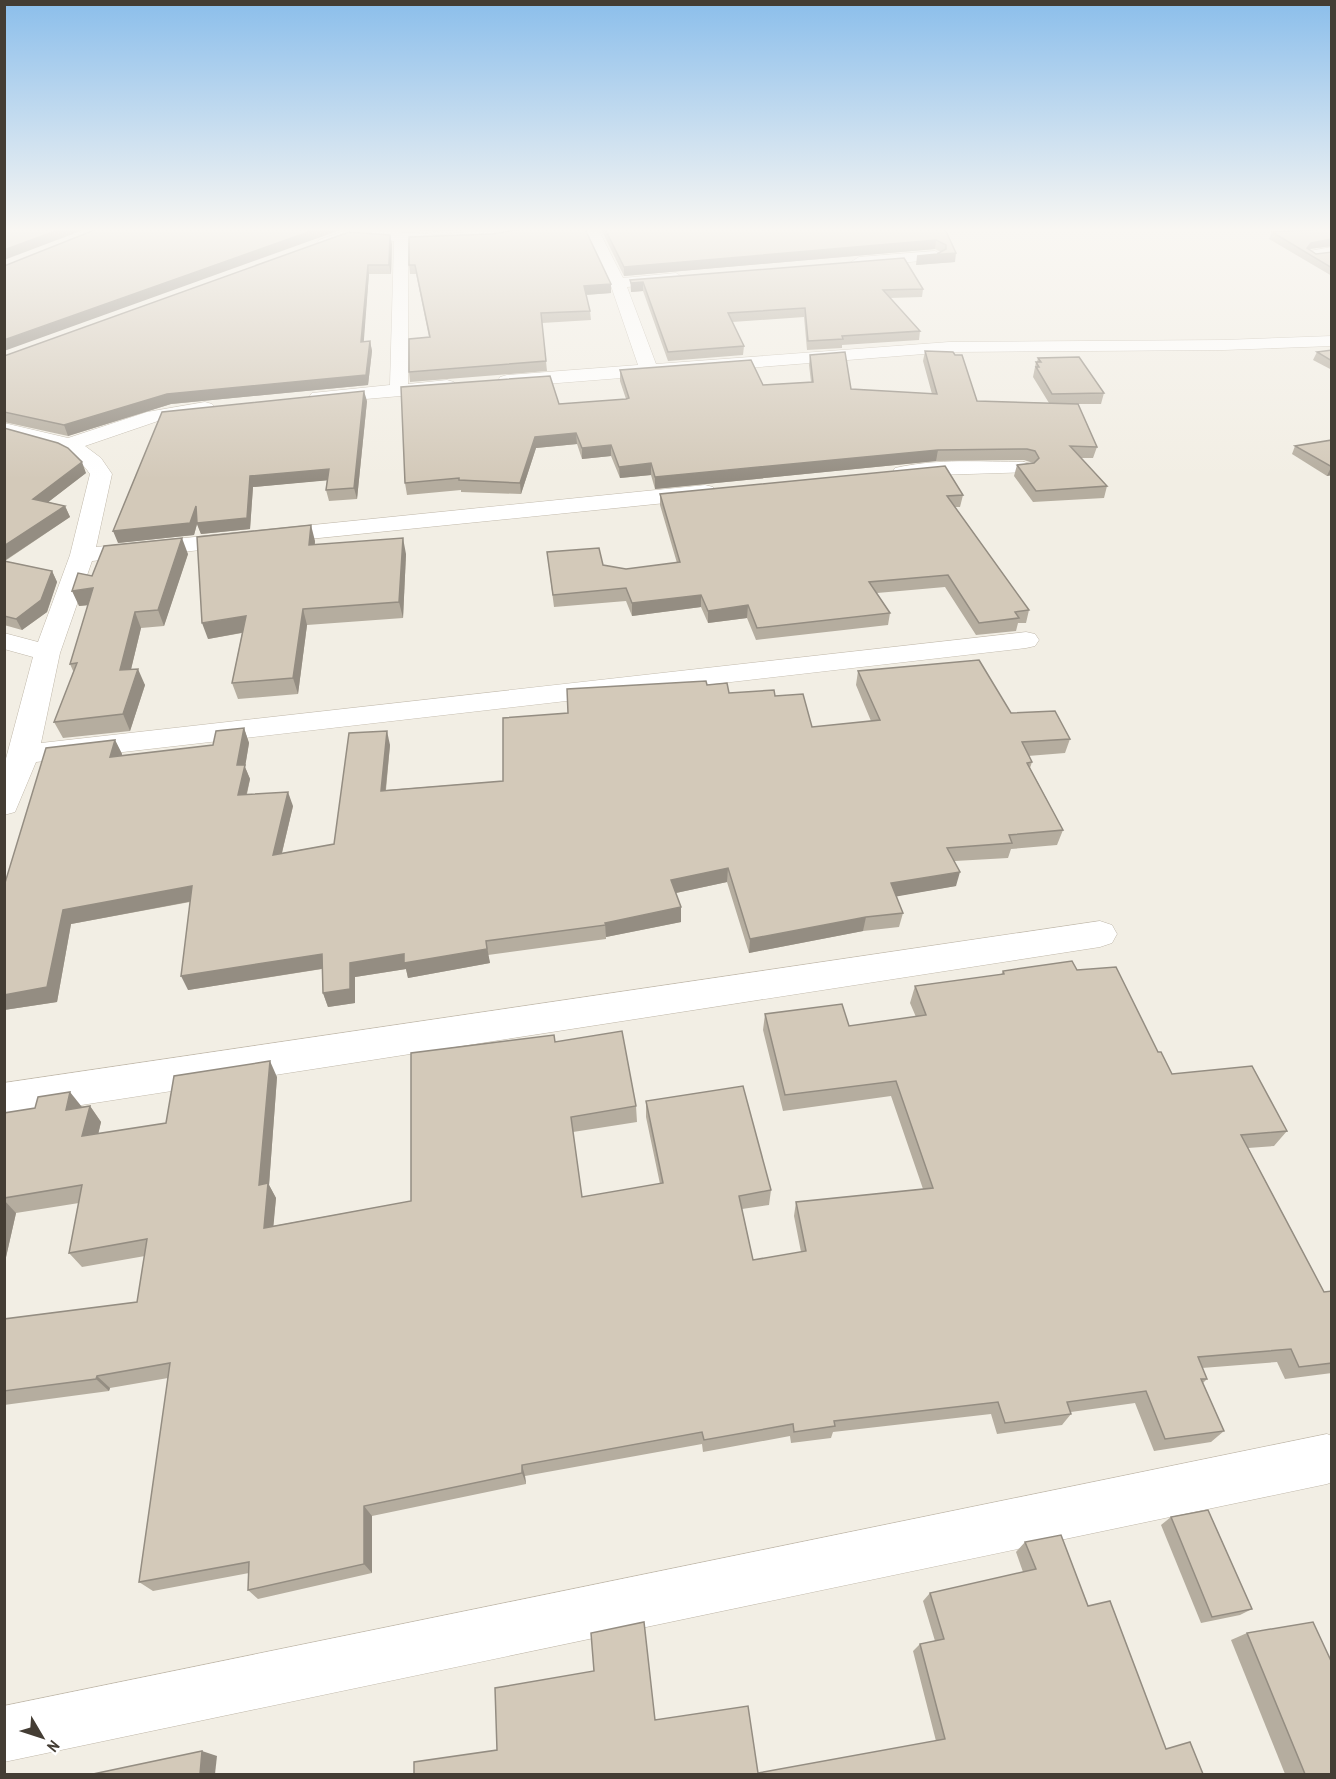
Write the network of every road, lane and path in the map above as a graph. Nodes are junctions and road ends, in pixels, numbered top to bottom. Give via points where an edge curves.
1 (400, 312) edge
2 (628, 312) edge
3 (1332, 341) edge
4 (649, 370) junction
5 (494, 382) edge
6 (470, 384) edge
7 (399, 390) junction
8 (304, 399) edge
9 (221, 406) edge
10 (4, 429) edge
11 (68, 445) junction
12 (1024, 468) edge
13 (877, 475) edge
14 (722, 491) edge
15 (82, 555) junction
16 (1026, 640) dead end
17 (4, 641) edge
18 (47, 653) junction
19 (24, 754) junction
20 (4, 805) edge
21 (1100, 934) dead end
22 (4, 1100) edge
23 (1327, 1459) dead end
24 (4, 1734) edge

1 - 7 street
2 - 4 street
3 - 4 street via 949,347
4 - 5 street
6 - 7 street
7 - 8 street
9 - 11 street via 154,416
10 - 11 street
11 - 15 street via 96,463 101,474
12 - 13 street via 936,469
14 - 15 street
15 - 18 street
16 - 19 street
17 - 18 street
18 - 19 street
19 - 20 street
21 - 22 street
23 - 24 street

